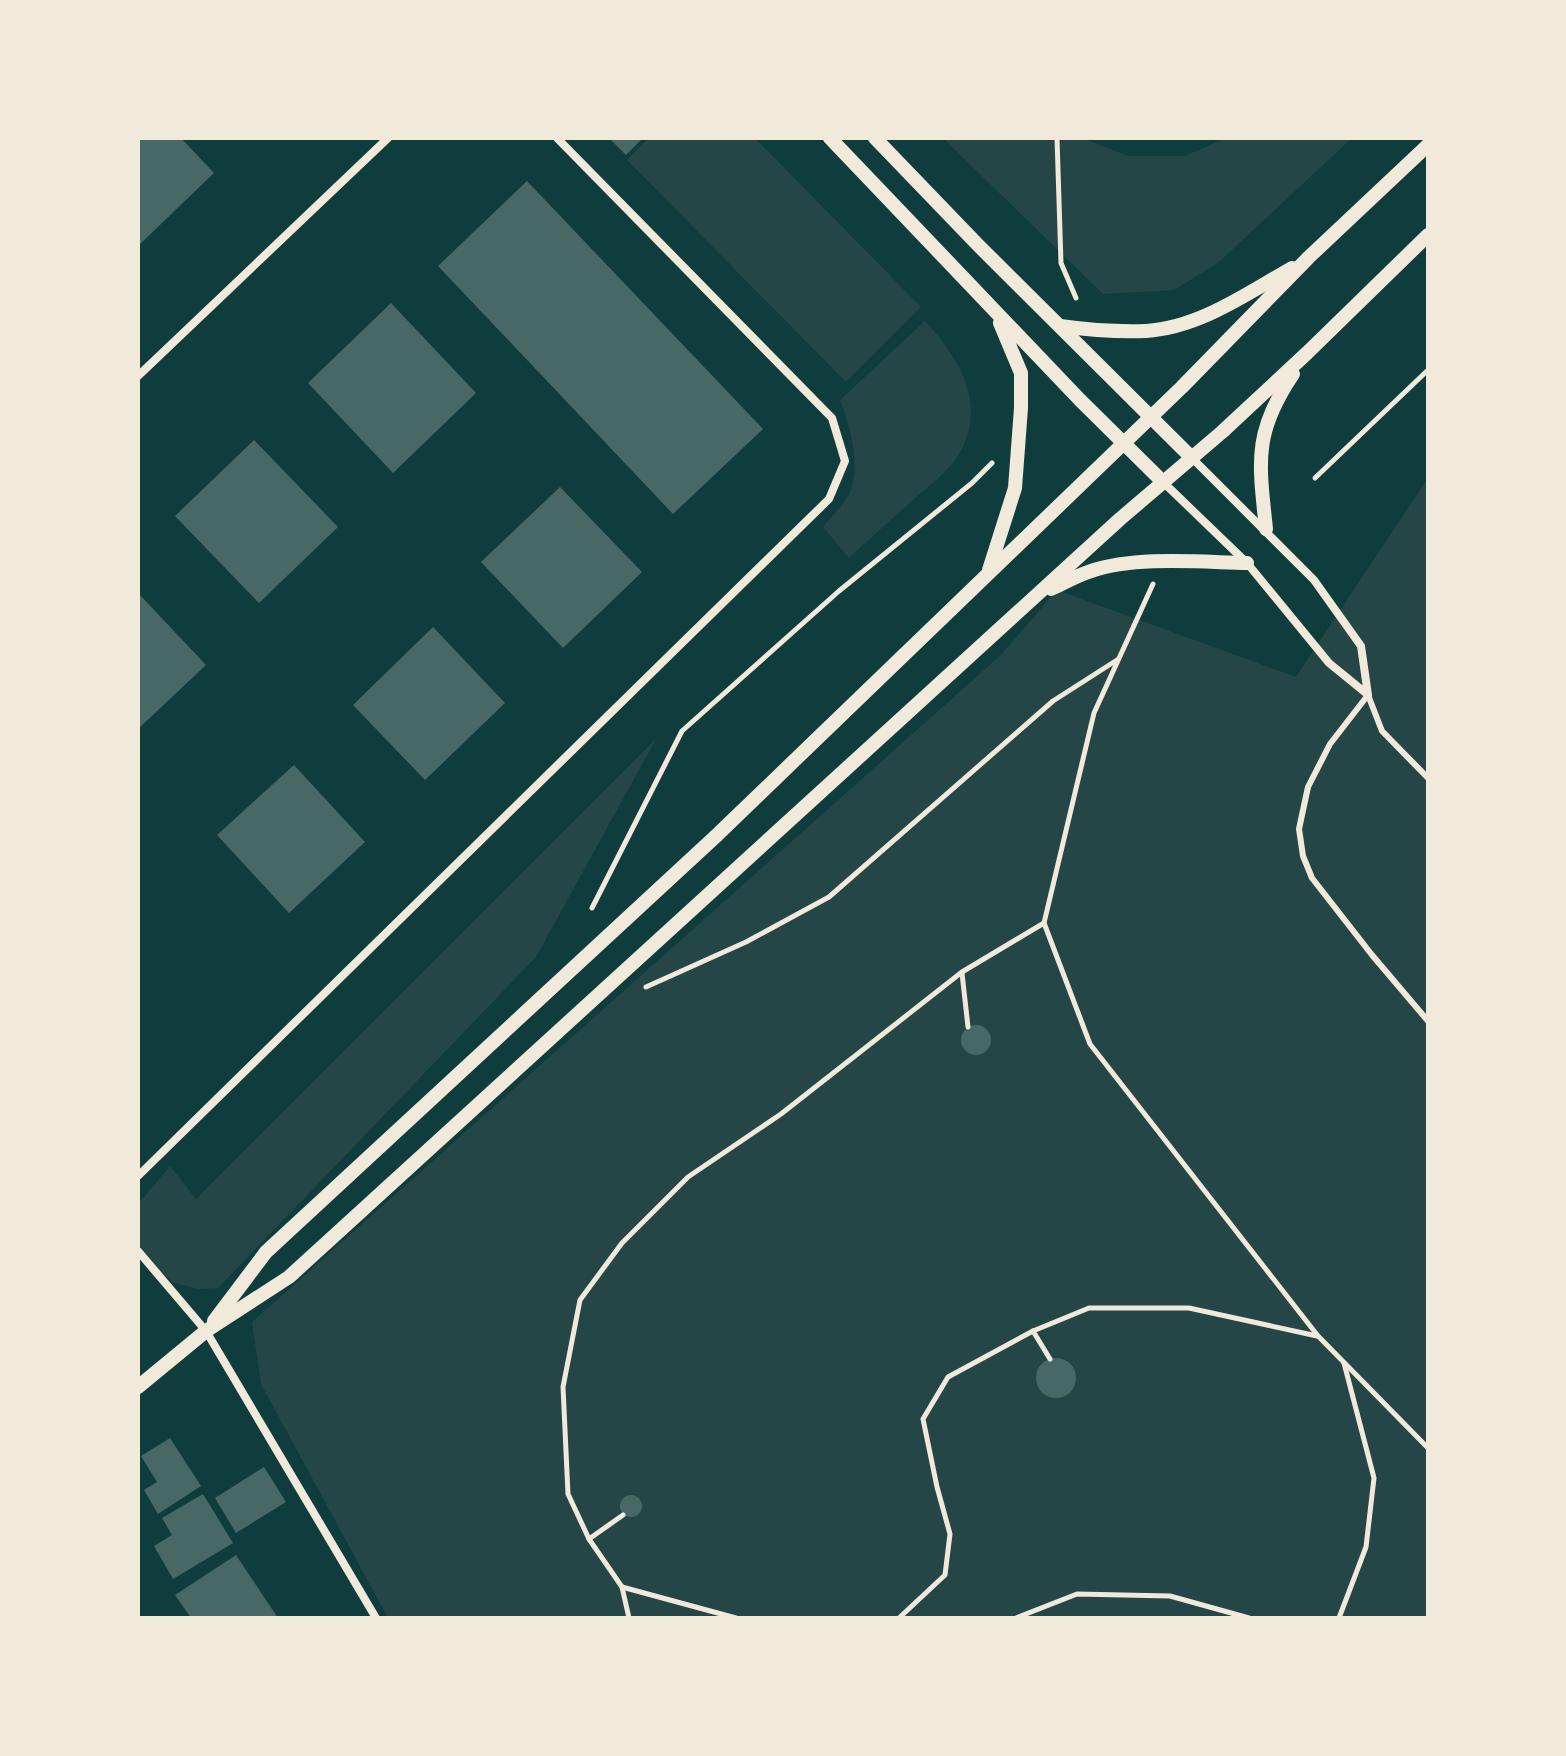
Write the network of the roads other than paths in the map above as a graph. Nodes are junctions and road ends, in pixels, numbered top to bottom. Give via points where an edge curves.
1 (388, 138) edge
2 (557, 138) edge
3 (830, 138) edge
4 (875, 138) edge
5 (1428, 145) edge
6 (1428, 235) edge
7 (1309, 257) junction
8 (985, 299) junction
9 (1060, 326) junction
10 (1307, 353) junction
11 (138, 376) edge
12 (1150, 417) junction
13 (1124, 443) junction
14 (1192, 458) junction
15 (1163, 482) junction
16 (1266, 529) junction
17 (1247, 563) junction
18 (988, 572) junction
19 (1037, 596) junction
20 (1368, 695) junction
21 (1428, 778) edge
22 (1428, 1021) edge
23 (138, 1176) edge
24 (138, 1251) edge
25 (206, 1331) junction
26 (138, 1387) edge
27 (376, 1618) edge

1 - 11 street
2 - 23 street via 832,418 845,461 829,499
3 - 8 street
4 - 9 street
5 - 7 street
6 - 10 street
7 - 9 street via 1223,308 1182,323 1148,331
7 - 12 street
8 - 13 street
8 - 18 street via 1021,373 1015,488
9 - 12 street
10 - 14 street
10 - 16 street via 1274,402 1262,437
12 - 13 street
12 - 14 street
13 - 15 street
13 - 18 street
14 - 15 street
14 - 16 street
15 - 17 street
15 - 19 street
16 - 20 street via 1314,580 1361,646
17 - 19 street via 1122,565 1091,570
17 - 20 street via 1329,663
18 - 25 street via 716,836 266,1252
19 - 25 street via 289,1277
20 - 21 lane via 1382,731
20 - 22 lane via 1330,744 1308,787 1299,829 1303,856 1312,878
24 - 25 street
25 - 26 street
25 - 27 street

